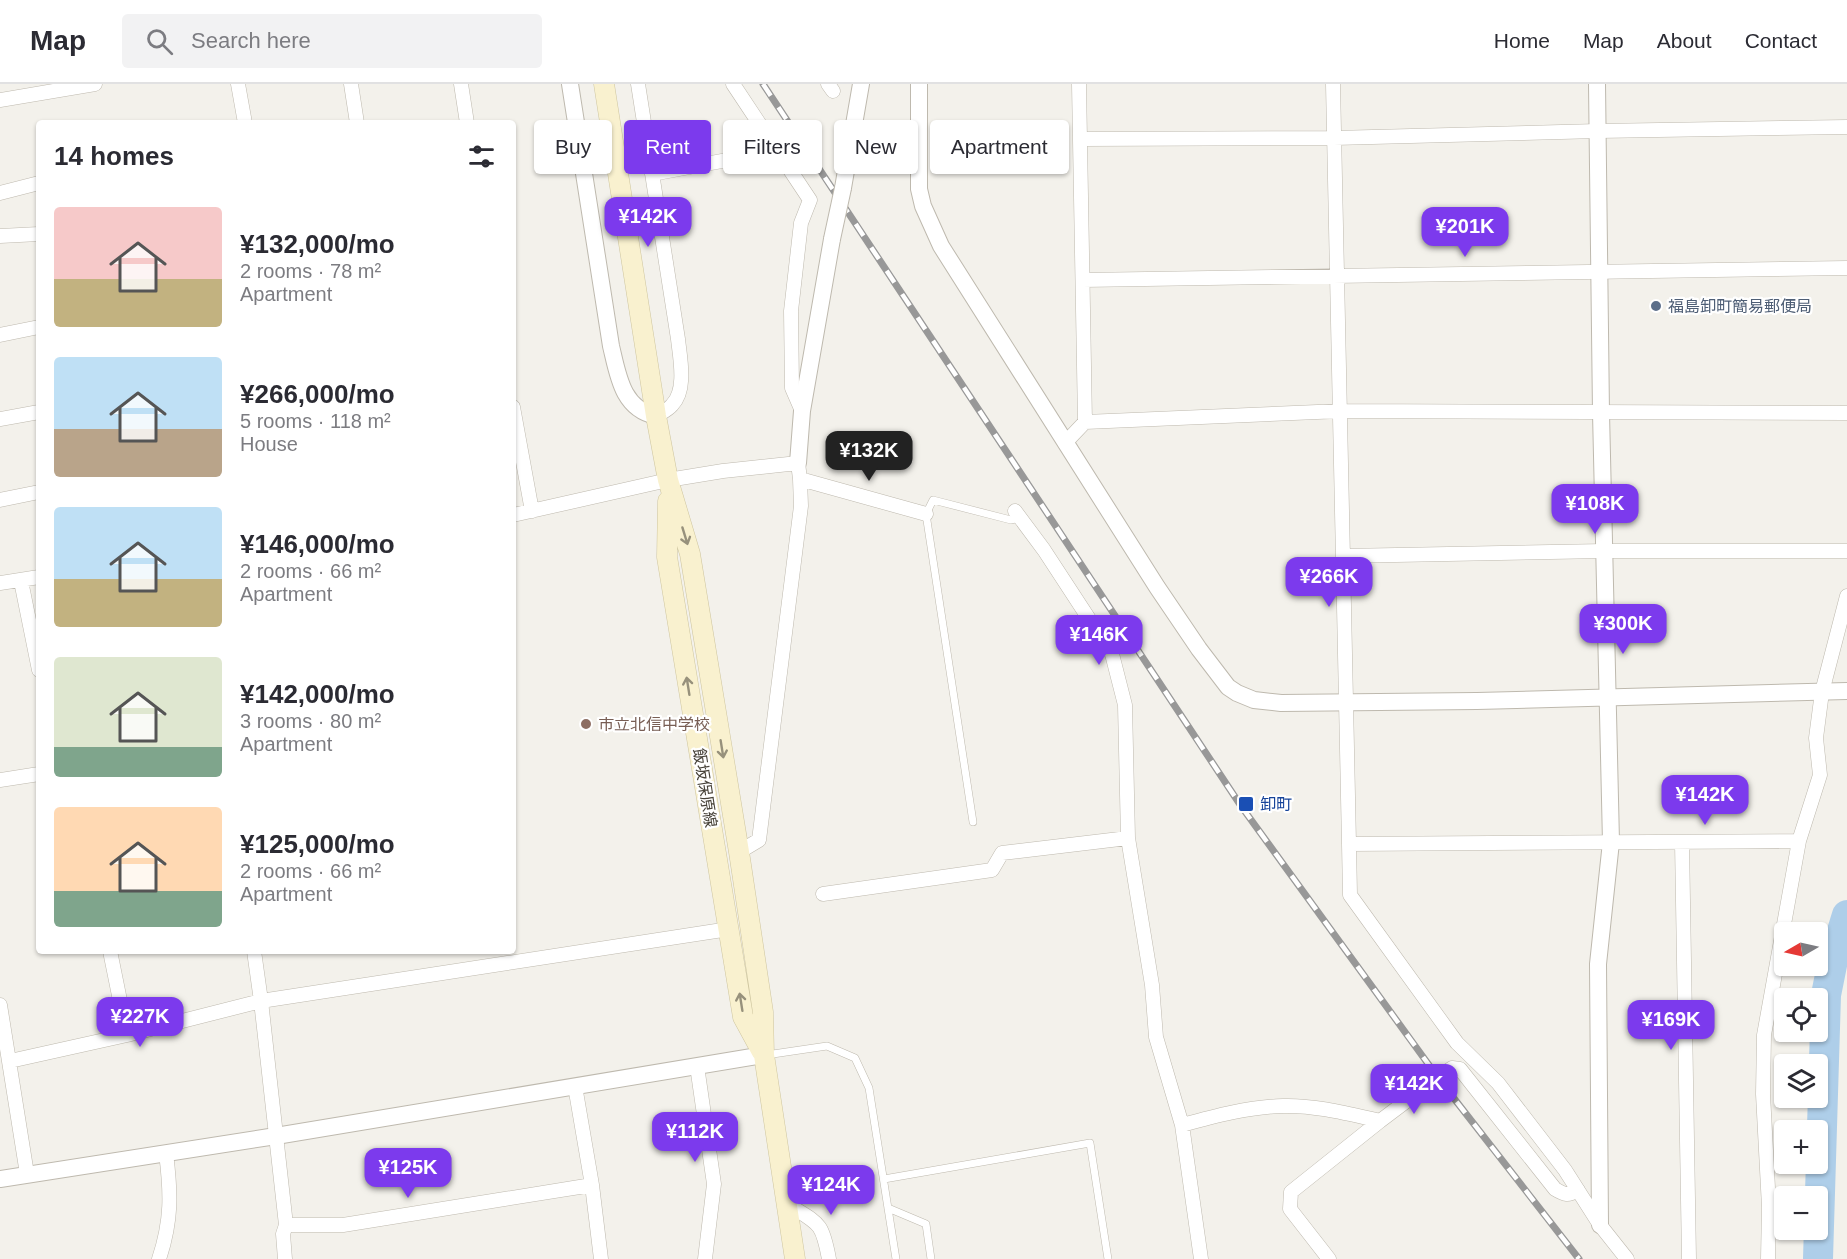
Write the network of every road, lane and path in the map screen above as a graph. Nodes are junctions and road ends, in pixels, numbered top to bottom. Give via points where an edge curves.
1 (95, 84) edge
2 (238, 84) edge
3 (351, 84) edge
4 (461, 84) edge
5 (570, 84) edge
6 (604, 84) edge
7 (638, 84) edge
8 (733, 84) edge
9 (861, 84) edge
10 (919, 84) edge
11 (1079, 84) edge
12 (1333, 84) edge
13 (1597, 84) edge
14 (0, 100) edge
15 (244, 120) edge
16 (357, 120) edge
17 (467, 120) edge
18 (644, 120) edge
19 (756, 120) edge
20 (1847, 127) edge
21 (1598, 131) junction
22 (1334, 138) junction
23 (1081, 139) junction
24 (652, 174) edge
25 (792, 174) edge
26 (36, 184) edge
27 (0, 193) edge
28 (36, 234) edge
29 (0, 236) edge
30 (1847, 268) edge
31 (1600, 271) junction
32 (1338, 277) junction
33 (1083, 280) junction
34 (36, 328) edge
35 (0, 335) edge
36 (802, 411) junction
37 (1341, 411) junction
38 (36, 413) edge
39 (1601, 413) junction
40 (1847, 414) edge
41 (656, 416) junction
42 (0, 419) edge
43 (1085, 422) junction
44 (516, 423) edge
45 (1065, 442) junction
46 (799, 471) junction
47 (668, 480) junction
48 (36, 493) edge
49 (0, 500) edge
50 (532, 511) junction
51 (516, 514) edge
52 (926, 514) junction
53 (1018, 514) joint
54 (1847, 550) edge
55 (1604, 551) junction
56 (1344, 556) junction
57 (36, 578) edge
58 (21, 581) junction
59 (0, 583) edge
60 (1847, 596) edge
61 (36, 655) edge
62 (1847, 691) edge
63 (1822, 692) junction
64 (1607, 696) junction
65 (1346, 701) junction
66 (36, 774) edge
67 (0, 780) edge
68 (973, 822) dead end
69 (1128, 838) junction
70 (1799, 841) junction
71 (1611, 842) junction
72 (1682, 842) junction
73 (1349, 844) junction
74 (739, 852) junction
75 (823, 894) dead end
76 (729, 929) junction
77 (111, 954) edge
78 (254, 954) edge
79 (261, 1001) junction
80 (0, 1005) edge
81 (127, 1035) junction
82 (764, 1055) junction
83 (10, 1061) junction
84 (697, 1066) junction
85 (1443, 1074) dead end
86 (1429, 1084) dead end
87 (575, 1086) junction
88 (1380, 1121) junction
89 (1182, 1125) junction
90 (276, 1136) junction
91 (166, 1153) junction
92 (27, 1174) junction
93 (0, 1179) edge
94 (884, 1179) junction
95 (592, 1185) junction
96 (1578, 1190) junction
97 (787, 1204) junction
98 (888, 1208) junction
99 (286, 1225) junction
100 (1600, 1225) junction
101 (159, 1259) edge
102 (285, 1259) edge
103 (601, 1259) edge
104 (705, 1259) edge
105 (795, 1259) edge
106 (829, 1259) edge
107 (896, 1259) edge
108 (931, 1259) edge
109 (1108, 1259) edge
110 (1201, 1259) edge
111 (1329, 1259) edge
112 (1627, 1259) edge
113 (1689, 1259) edge
114 (1768, 1259) edge

1 - 14 street
2 - 15 street
3 - 16 street
4 - 17 street
5 - 41 street via 616,369 634,407
6 - 41 main road, 飯坂保原線
7 - 18 street
8 - 19 street
9 - 36 street, bridge
10 - 45 street via 919,189 926,213 941,246
11 - 23 street
12 - 22 street
13 - 21 street
20 - 21 street
21 - 22 street
21 - 31 street
22 - 23 street
22 - 32 street
23 - 33 street
24 - 41 street via 681,378 677,399
25 - 36 street via 810,200 801,224 791,311 792,388
26 - 27 street
28 - 29 street
30 - 31 street
31 - 32 street
31 - 39 street
32 - 33 street
32 - 37 street
33 - 43 street
34 - 35 street
36 - 46 street
37 - 39 street
37 - 43 street
37 - 56 street
38 - 42 street
39 - 40 street
39 - 55 street
41 - 47 main road, 飯坂保原線
43 - 45 street
44 - 50 street
45 - 65 street via 1157,587 1228,687 1254,700
46 - 47 street via 723,471
46 - 52 street
46 - 74 street via 801,506 759,840
47 - 50 street
47 -> 74 main road, 飯坂保原線 via 690,554
76 -> 47 main road, 飯坂保原線 via 667,558
48 - 49 street
50 - 51 street
52 - 53 lane via 933,500 1011,520
52 - 68 lane
53 - 69 street via 1112,654 1125,705
54 - 55 street
55 - 56 street
55 - 64 street
56 - 65 street
57 - 58 street
58 - 59 street
58 - 61 street
60 - 63 street
62 - 63 street
63 - 64 street
63 - 70 street via 1816,738 1820,775
64 - 65 street
64 - 71 street
65 - 73 street
66 - 67 street
69 - 75 street via 1002,853 992,870
69 - 89 street via 1152,985 1156,1037
70 - 72 street
70 - 114 street via 1764,1035
71 - 72 street
71 - 73 street
71 - 100 street via 1598,964
72 - 113 street
73 - 96 street via 1350,895 1457,1043 1498,1083
74 - 82 main road, 飯坂保原線 via 763,1012
76 - 79 street
82 -> 76 main road, 飯坂保原線 via 743,1017
77 - 81 street
78 - 79 street
79 - 81 street
79 - 90 street
80 - 83 street
81 - 83 street
82 - 84 street
82 - 94 lane via 827,1046 855,1058 869,1088
82 - 97 main road, 飯坂保原線
83 - 92 street
84 - 87 street
84 - 104 street via 714,1184
85 - 96 street via 1452,1068 1460,1069 1555,1189 1570,1195
86 - 88 street
87 - 90 street
87 - 95 street
88 - 89 street via 1344,1112 1284,1106 1233,1112
88 - 111 street via 1291,1192 1290,1209
89 - 110 street
90 - 91 street
90 - 99 street
91 - 92 street
91 - 101 street via 170,1214
92 - 93 street
94 - 98 lane
94 - 109 lane via 1090,1143
95 - 99 street via 343,1225
95 - 103 street
96 - 100 street
97 - 105 main road, 飯坂保原線
97 - 106 street via 820,1227
98 - 107 lane
98 - 108 lane via 926,1224
99 - 102 street
100 - 112 street

